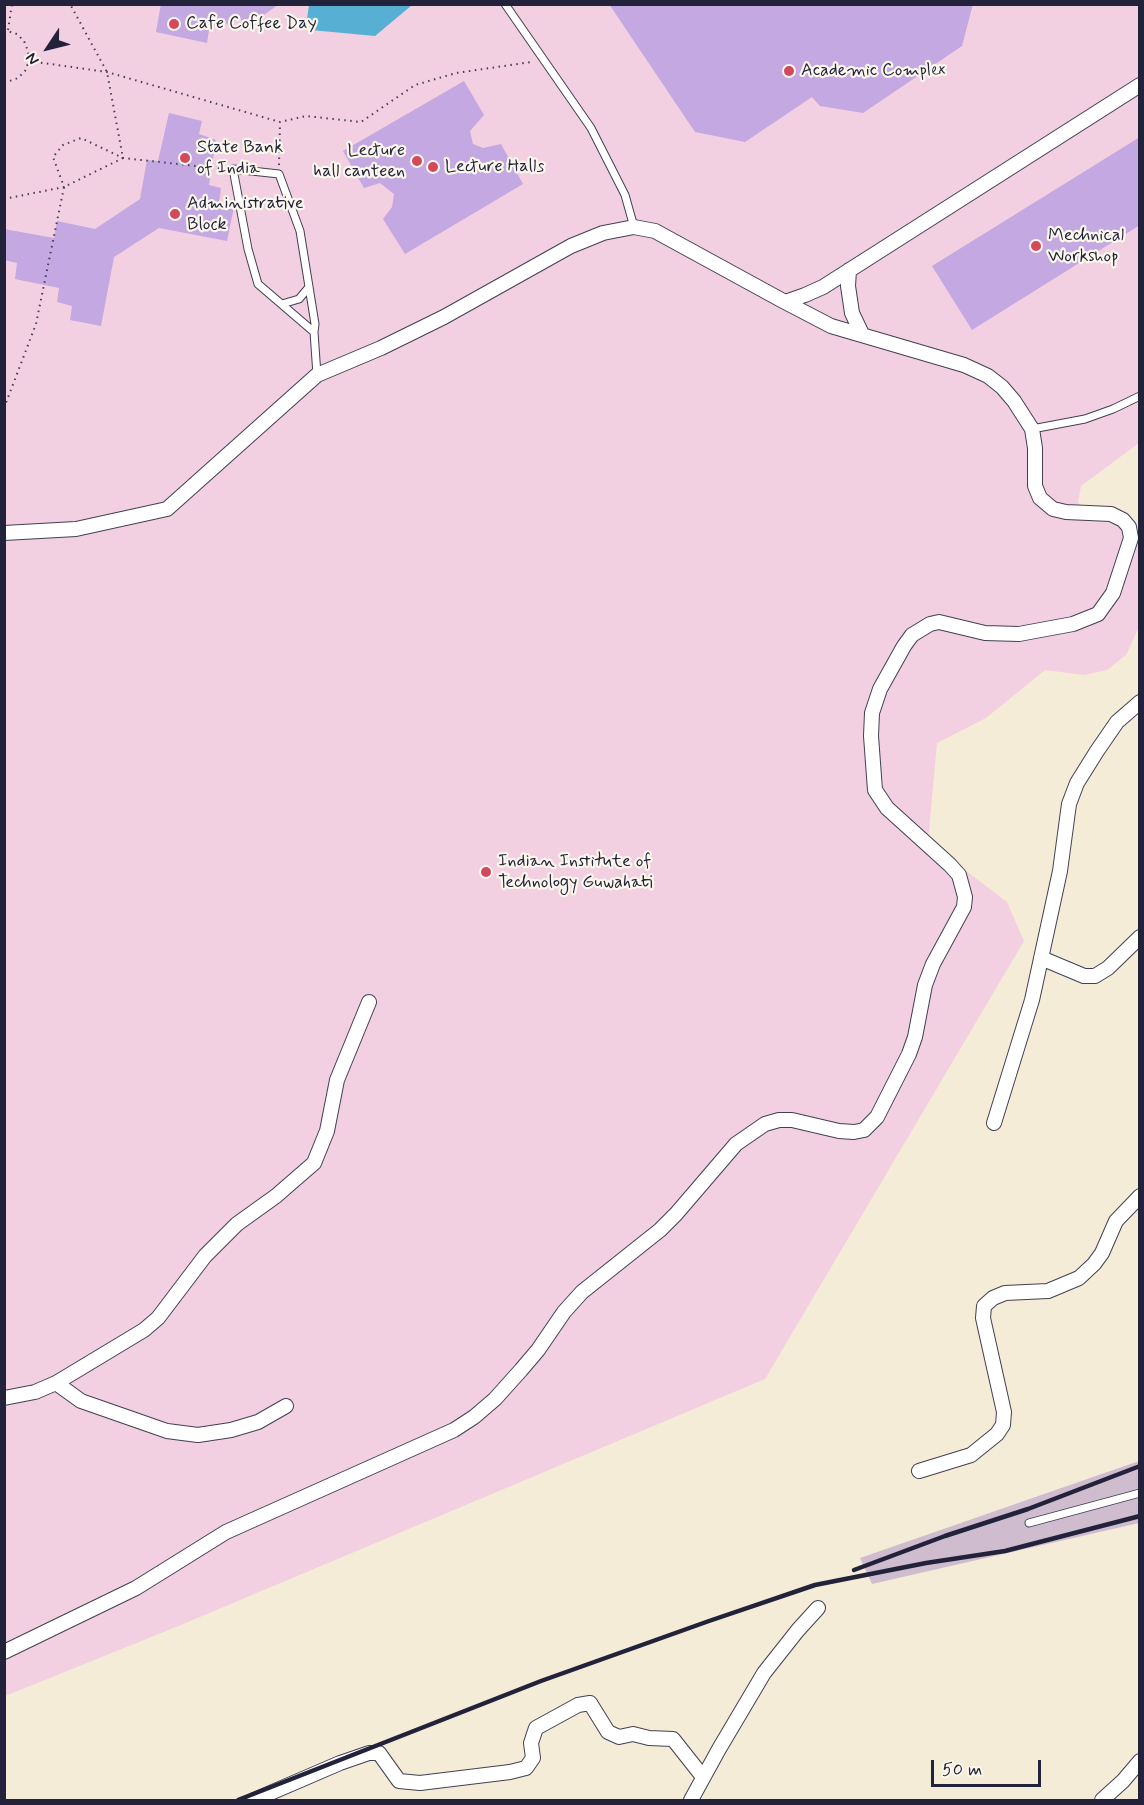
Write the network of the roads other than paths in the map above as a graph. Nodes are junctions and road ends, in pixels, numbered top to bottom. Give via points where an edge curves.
1 (505, 4) edge
2 (1140, 85) edge
3 (634, 227) junction
4 (849, 270) junction
5 (309, 287) junction
6 (786, 302) junction
7 (282, 304) junction
8 (314, 332) junction
9 (862, 334) junction
10 (317, 375) junction
11 (1140, 396) edge
12 (1032, 429) junction
13 (4, 533) edge
14 (1140, 702) edge
15 (1140, 938) edge
16 (1041, 958) junction
17 (369, 1002) dead end
18 (994, 1122) dead end
19 (1140, 1196) edge
20 (56, 1383) junction
21 (4, 1398) edge
22 (286, 1407) dead end
23 (919, 1471) dead end
24 (1140, 1493) edge
25 (1029, 1523) dead end
26 (818, 1608) dead end
27 (4, 1653) edge
28 (1140, 1761) edge
29 (703, 1777) junction
30 (254, 1800) edge
31 (690, 1800) edge
32 (1102, 1800) edge

1 - 3 lane via 591,128 625,195
2 - 4 street
3 - 6 street via 676,241
3 - 10 street via 603,233 572,246 444,317
4 - 6 street via 823,287
4 - 9 street via 852,313
5 - 7 lane via 299,299
5 - 7 lane via 300,231 279,174 233,170 258,284
5 - 8 lane
6 - 9 street via 831,326
7 - 8 lane
8 - 10 lane
9 - 12 street via 977,369 1002,387
10 - 13 street via 167,509 76,529
11 - 12 lane via 1085,418
12 - 27 street via 1035,486 1040,498 1053,509 1111,514 1123,520 1130,527 1129,548 1113,593 1098,614 1046,630 999,635 939,622 930,624 912,635 880,689 872,713 875,790 887,808 959,875 964,908 933,964 915,1037 877,1117 864,1130 854,1132 792,1120 765,1124 736,1144 660,1230 582,1292 521,1370 474,1417 454,1430 226,1532 136,1588
14 - 16 street via 1117,723 1077,783 1069,804 1060,871
15 - 16 street via 1095,976 1084,976
16 - 18 street via 1021,1039
17 - 20 street via 338,1080 327,1131 315,1163 237,1224 144,1330
19 - 23 street via 1116,1221 1102,1253 1079,1278 1048,1292 1005,1293 984,1306 983,1318 1004,1412 1003,1425 971,1455
20 - 21 street
20 - 22 street via 81,1401 167,1431 198,1435 258,1422
24 - 25 lane
26 - 29 street via 764,1673
28 - 32 street
29 - 30 street via 673,1739 633,1734 619,1737 608,1732 590,1703 578,1705 536,1728 532,1758 526,1768 420,1783 399,1781 379,1753 369,1754
29 - 31 street

